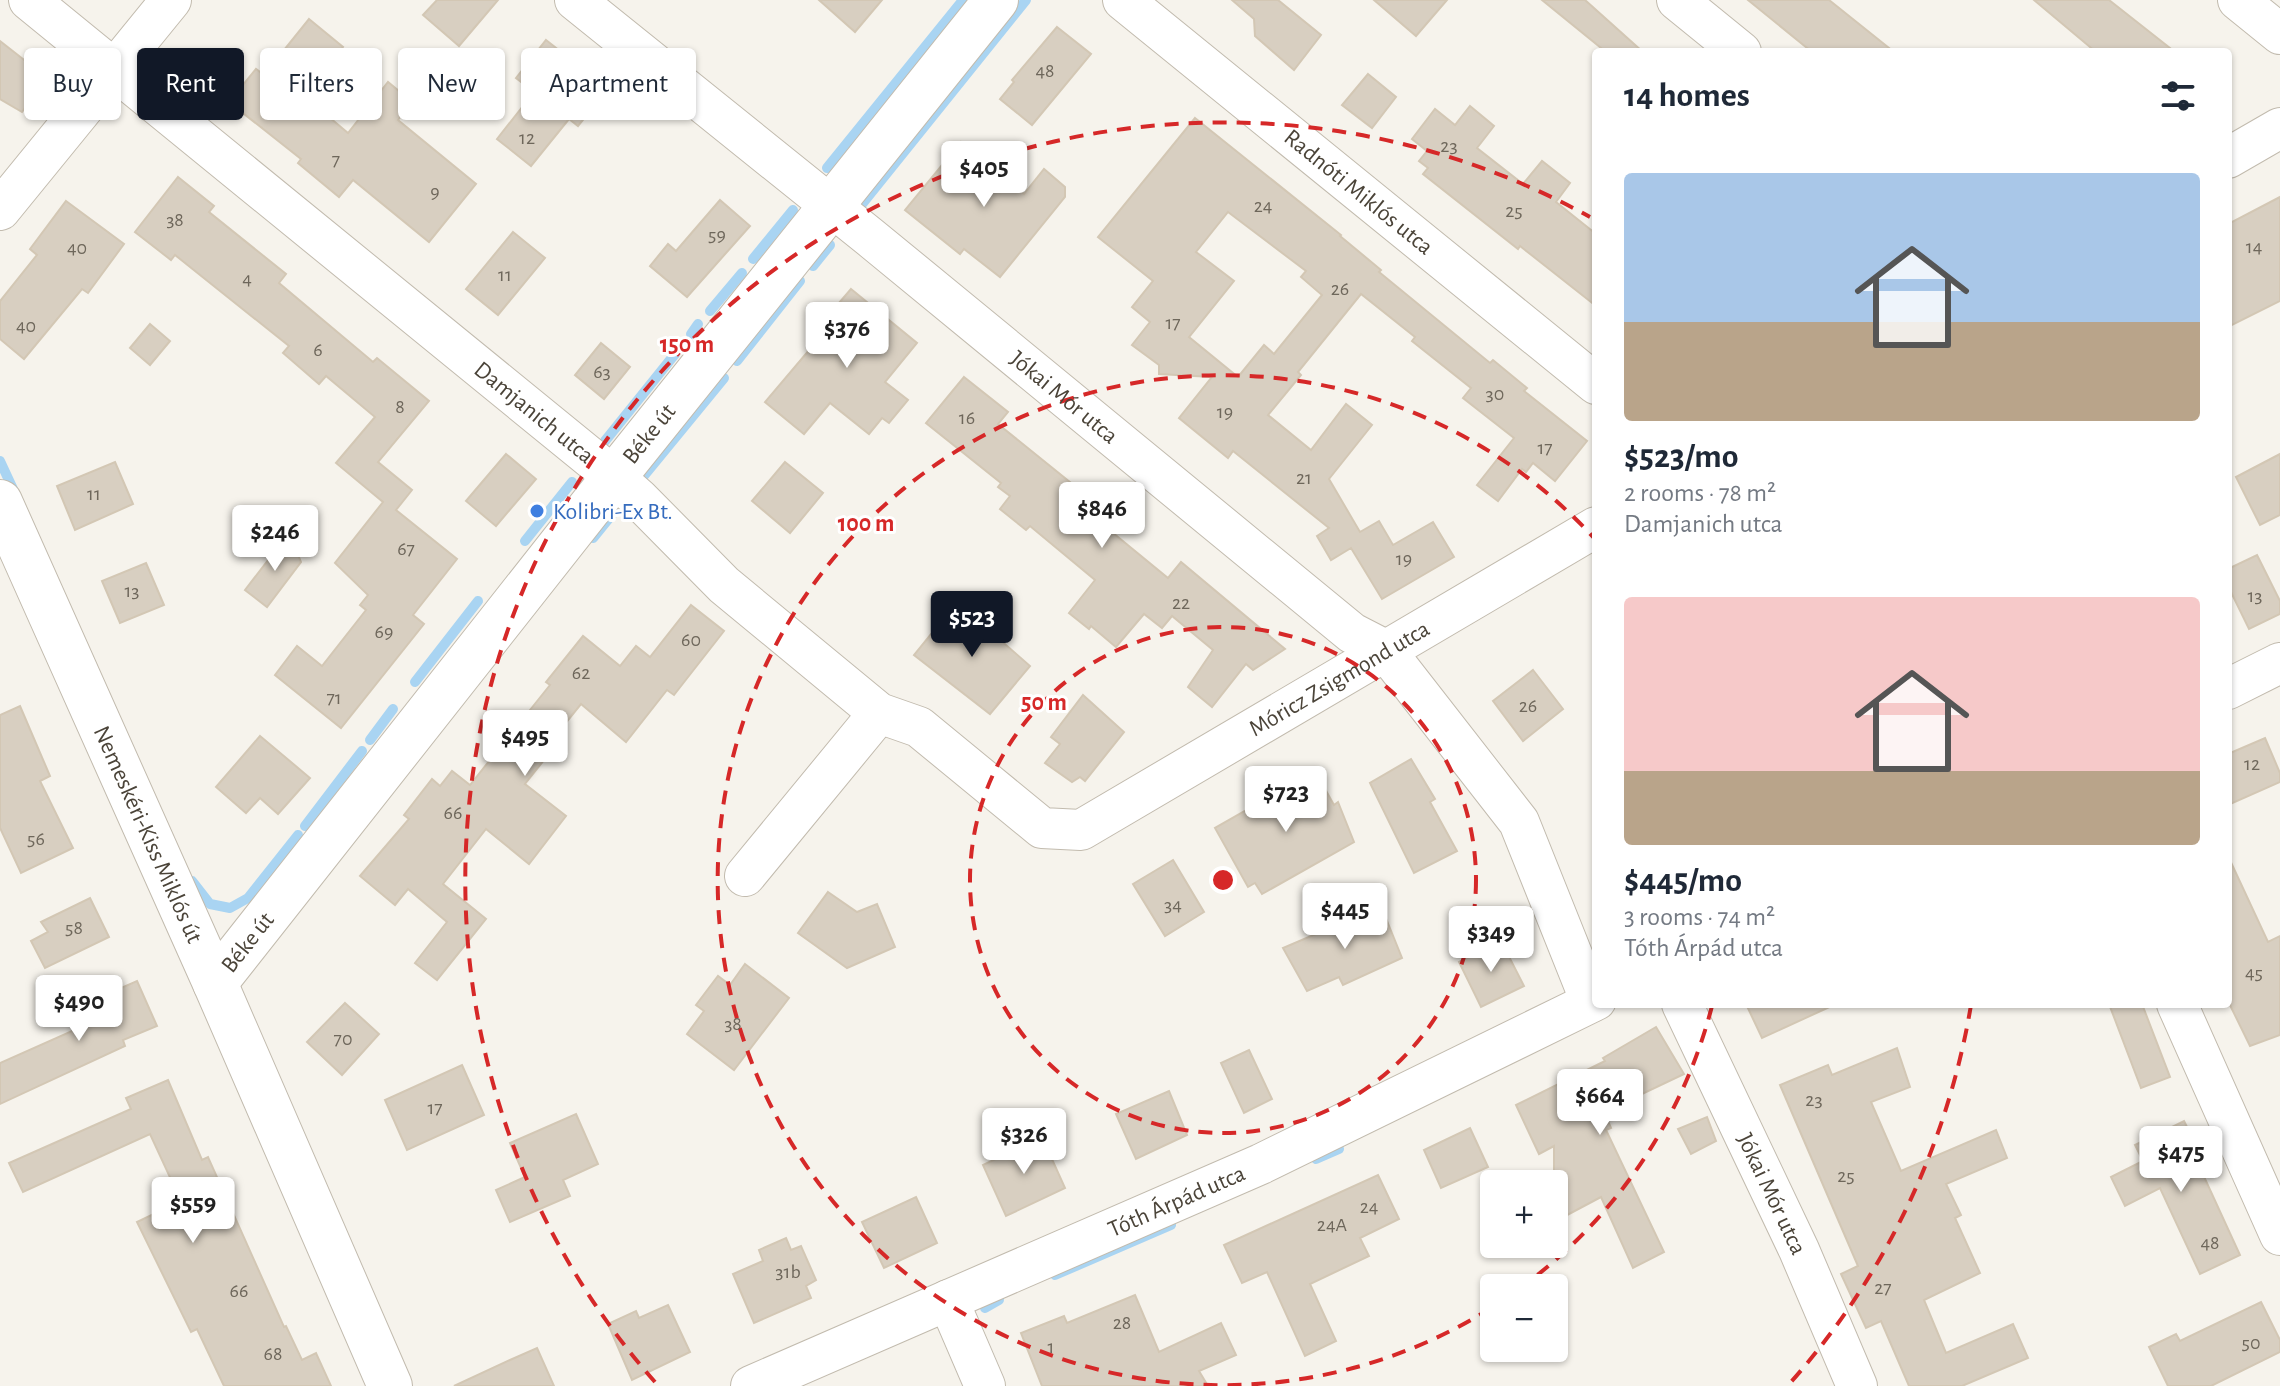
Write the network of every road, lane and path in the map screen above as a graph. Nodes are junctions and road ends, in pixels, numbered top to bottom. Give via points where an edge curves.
1 (29, 0) edge
2 (171, 0) edge
3 (575, 0) edge
4 (996, 0) edge
5 (1123, 0) edge
6 (1677, 0) edge
7 (2238, 0) edge
8 (2280, 34) edge
9 (89, 48) edge
10 (1736, 48) edge
11 (121, 62) edge
12 (121, 74) edge
13 (73, 120) edge
14 (2280, 128) edge
15 (2232, 156) edge
16 (831, 206) junction
17 (0, 210) edge
18 (1592, 381) edge
19 (614, 477) junction
20 (0, 502) edge
21 (1592, 529) edge
22 (1385, 650) junction
23 (2280, 663) edge
24 (2232, 687) edge
25 (879, 713) junction
26 (1081, 830) joint
27 (745, 876) dead end
28 (215, 983) junction
29 (1592, 996) edge
30 (1592, 1002) edge
31 (1684, 1008) edge
32 (2179, 1008) edge
33 (2280, 1235) edge
34 (948, 1300) junction
35 (390, 1386) edge
36 (751, 1386) edge
37 (985, 1386) edge
38 (1857, 1386) edge

1 - 9 street, Damjanich utca
2 - 11 street
3 - 16 street, Jókai Mór utca
4 - 16 street, Béke út
5 - 18 street, Radnóti Miklós utca
6 - 10 street
7 - 8 street
12 - 19 street, Damjanich utca
13 - 17 street
14 - 15 street
16 - 19 street, Béke út
16 - 22 street, Jókai Mór utca via 1352,633
19 - 25 street, Damjanich utca via 724,585
19 - 28 street, Béke út
20 - 28 street, Nemeskéri-Kiss Miklós út
21 - 22 street, Móricz Zsigmond utca
22 - 26 street, Móricz Zsigmond utca
22 - 29 street, Jókai Mór utca via 1519,822
23 - 24 street
25 - 26 street, Damjanich utca via 919,727 1042,828
25 - 27 street
28 - 35 street, Nemeskéri-Kiss Miklós út
30 - 34 street, Tóth Árpád utca via 1261,1164
31 - 38 street, Jókai Mór utca
32 - 33 street
34 - 36 street, Tóth Árpád utca
34 - 37 street

